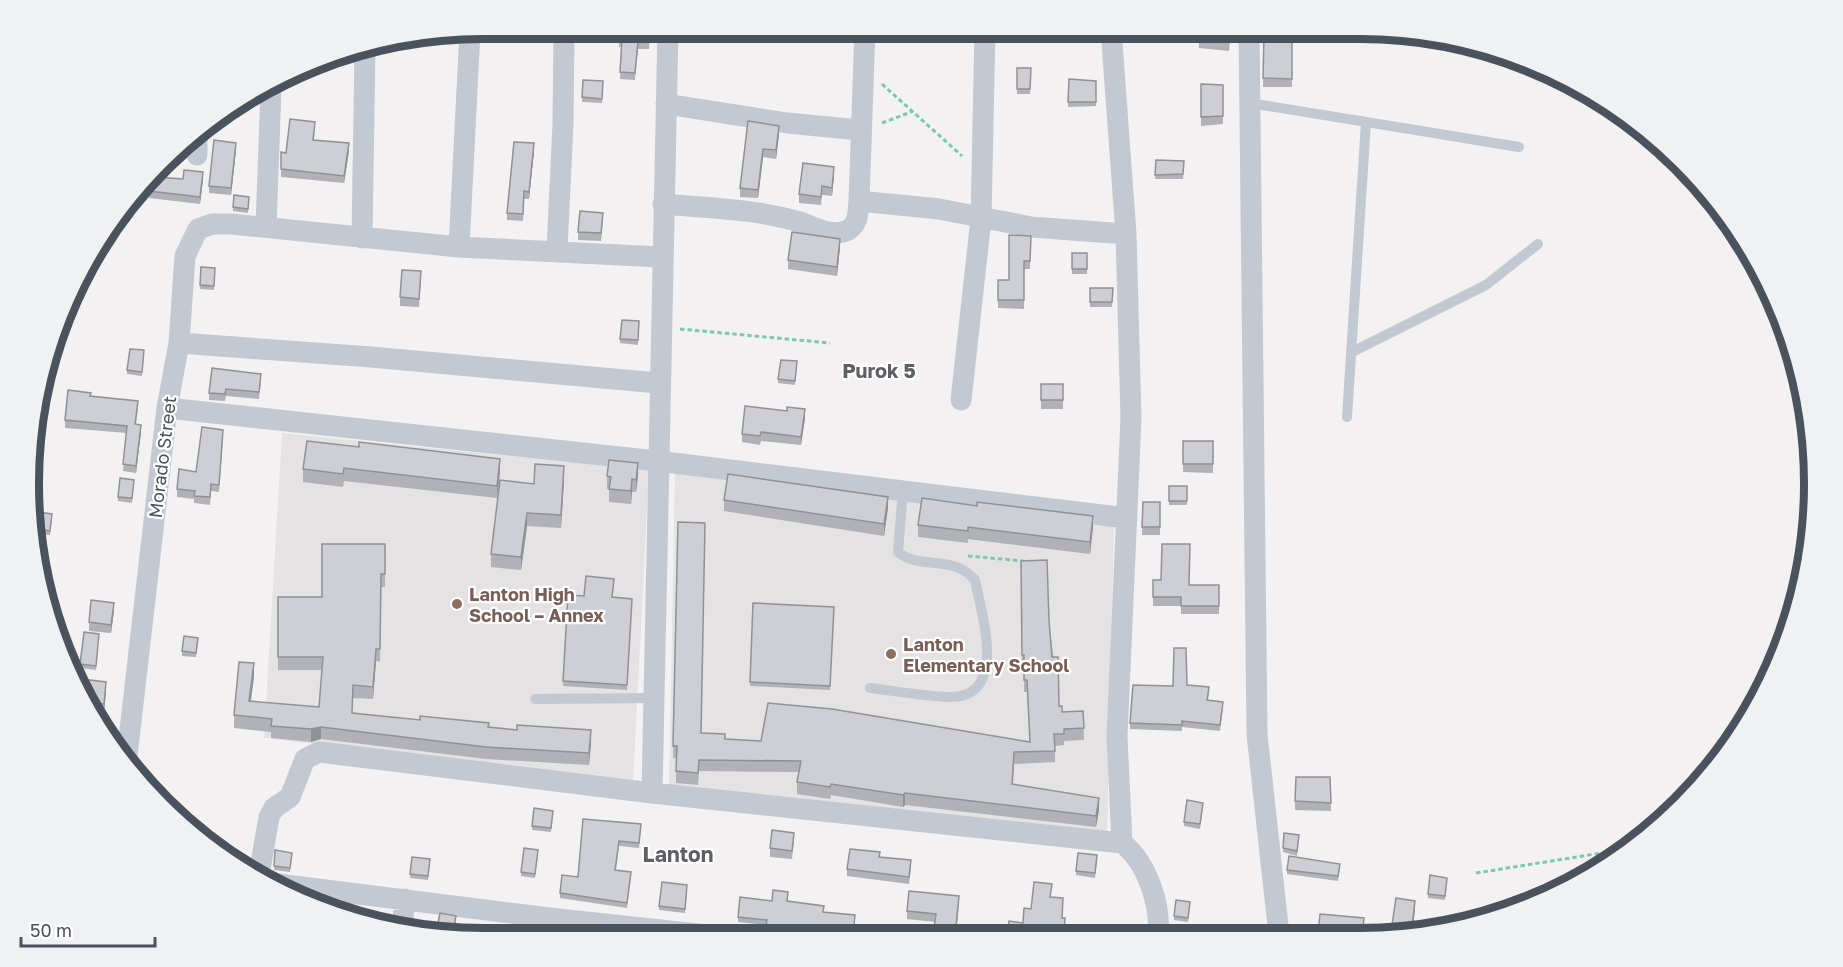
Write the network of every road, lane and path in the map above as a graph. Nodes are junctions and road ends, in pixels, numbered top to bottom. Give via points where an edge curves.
1 (470, 39) edge
2 (564, 39) edge
3 (668, 39) edge
4 (864, 39) edge
5 (985, 39) edge
6 (1112, 39) edge
7 (1249, 39) edge
8 (365, 55) edge
9 (863, 59) junction
10 (267, 96) edge
11 (1250, 103) junction
12 (666, 104) junction
13 (911, 112) junction
14 (1366, 122) junction
15 (860, 130) junction
16 (197, 144) edge
17 (1520, 147) dead end
18 (197, 155) dead end
19 (982, 172) junction
20 (859, 201) junction
21 (663, 204) junction
22 (981, 219) junction
23 (266, 227) junction
24 (1126, 234) junction
25 (362, 238) junction
26 (1538, 244) dead end
27 (459, 247) junction
28 (557, 250) junction
29 (661, 257) junction
30 (660, 327) junction
31 (179, 343) junction
32 (830, 343) dead end
33 (1352, 352) junction
34 (658, 384) junction
35 (961, 400) dead end
36 (167, 408) junction
37 (1347, 417) dead end
38 (657, 461) junction
39 (903, 491) junction
40 (1127, 518) junction
41 (961, 555) dead end
42 (1028, 561) edge
43 (870, 688) dead end
44 (654, 698) junction
45 (535, 699) dead end
46 (128, 749) edge
47 (652, 793) junction
48 (1122, 843) junction
49 (1607, 852) edge
50 (260, 867) edge
51 (1476, 873) dead end
52 (296, 886) edge
53 (405, 899) junction
54 (403, 920) edge
55 (557, 928) edge
56 (1158, 928) edge
57 (1278, 928) edge

1 - 27 street
2 - 28 street
3 - 12 street
4 - 9 street
5 - 19 street
6 - 24 street
7 - 11 street
8 - 25 street
9 - 13 path via 879,82
9 - 15 street
10 - 23 street
11 - 14 lane
11 - 57 street via 1257,734
12 - 15 street
12 - 21 street
13 - 15 path
13 - 19 path
14 - 17 lane
14 - 33 lane
15 - 20 street
16 - 18 street
19 - 22 street
20 - 21 street via 852,227 841,232 752,212
20 - 22 street via 939,209
21 - 29 street
22 - 24 street via 1042,229
22 - 35 street
23 - 25 street, Morado Street
23 - 31 street, Morado Street via 212,224 198,229 185,256
24 - 40 street via 1131,418
25 - 27 street, Morado Street
26 - 33 lane via 1486,285
27 - 28 street, Morado Street
28 - 29 street, Morado Street
29 - 30 street
30 - 32 path
30 - 34 street
31 - 34 street
31 - 36 street, Morado Street
33 - 37 lane
34 - 38 street
36 - 38 street
36 - 46 street, Morado Street
38 - 39 street
38 - 44 street
39 - 40 street
39 - 43 lane via 898,552 911,559 956,566 975,580 987,666 981,684 969,693 950,697
40 - 48 street via 1117,737
41 - 42 path
44 - 45 lane
44 - 47 street
47 - 48 street
47 - 50 street via 319,752 305,759 290,797 272,811
48 - 56 street via 1132,850 1145,872
49 - 51 path
52 - 53 street
53 - 54 street
53 - 55 street

